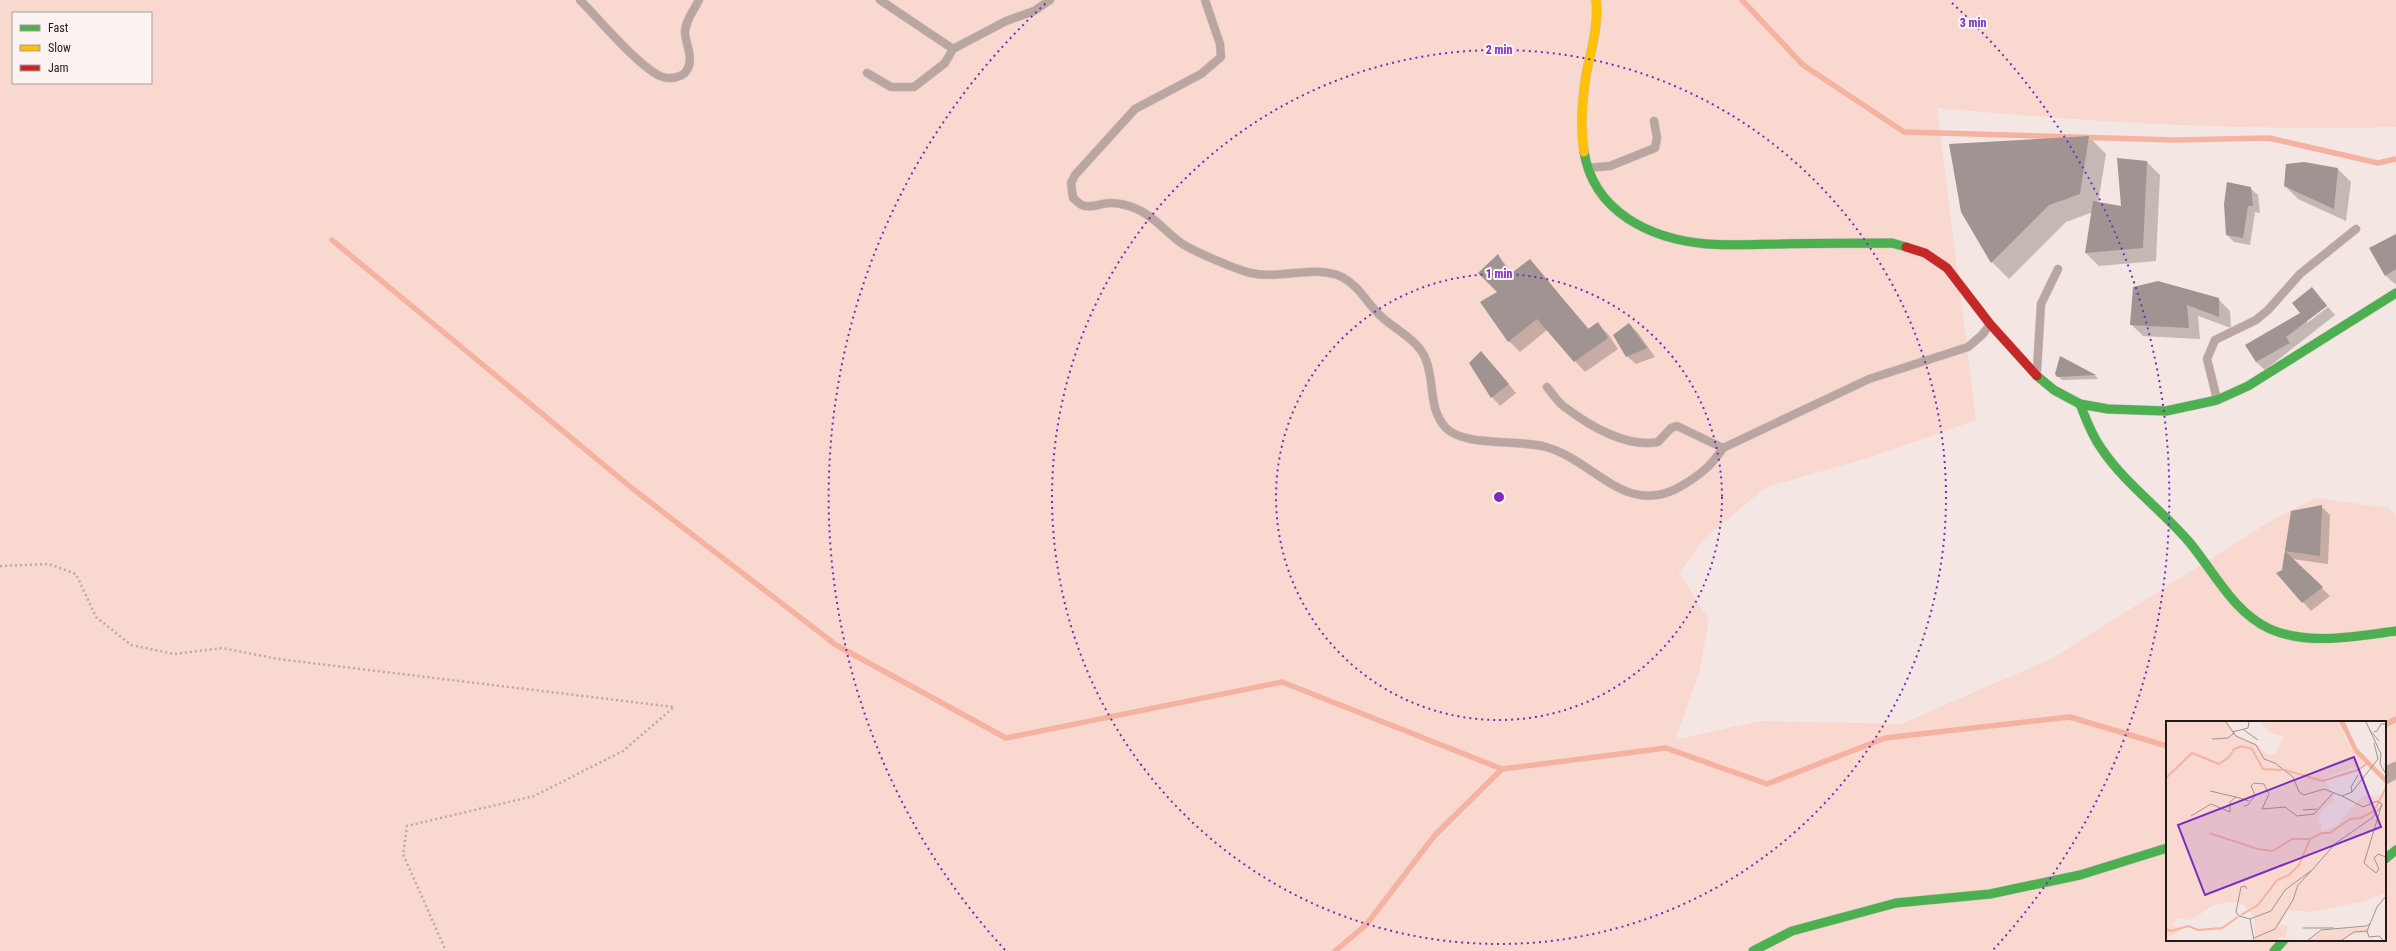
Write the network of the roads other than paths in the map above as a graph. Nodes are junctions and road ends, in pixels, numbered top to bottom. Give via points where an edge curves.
1 (580, 0) edge
2 (700, 0) edge
3 (880, 0) edge
4 (1050, 0) edge
5 (1205, 0) edge
6 (1596, 0) edge
7 (953, 49) junction
8 (867, 73) dead end
9 (1654, 120) dead end
10 (1587, 168) junction
11 (2356, 229) dead end
12 (2058, 269) dead end
13 (2396, 293) edge
14 (1990, 324) junction
15 (2037, 376) junction
16 (1547, 387) dead end
17 (2217, 400) junction
18 (2080, 404) junction
19 (1723, 448) junction
20 (2396, 632) edge
21 (2396, 770) edge
22 (2386, 775) edge
23 (2166, 848) edge
24 (2396, 850) edge
25 (2386, 858) edge
26 (2283, 941) edge
27 (1752, 951) edge
28 (2274, 951) edge

1 - 2 lane via 638,59 660,76 671,78 683,75 688,69 690,54 685,34 687,22
3 - 7 lane
4 - 7 lane via 1034,11 1006,21
5 - 19 lane via 1220,44 1221,58 1201,74 1135,109 1075,175 1071,183 1073,198 1082,205 1097,206 1109,203 1136,208 1157,221 1182,244 1251,273 1277,276 1334,274 1351,282 1380,316 1420,350 1427,361 1433,406 1441,422 1454,435 1469,440 1521,442 1547,447 1586,466 1624,492 1645,497 1662,495 1682,486 1713,463
6 - 10 street via 1598,15 1586,77 1581,130
7 - 8 lane via 945,63 914,87 890,87
9 - 10 lane via 1657,138 1655,148 1610,166
10 - 14 street via 1603,198 1631,222 1666,237 1707,244 1892,242 1925,253 1947,268
11 - 17 lane via 2300,274 2256,320 2215,340 2207,360
12 - 15 lane via 2041,304
13 - 17 street via 2248,386
14 - 15 street
14 - 19 lane via 1982,335 1968,346 1869,379
15 - 18 street via 2054,390
16 - 19 lane via 1564,408 1600,429 1628,440 1658,442 1671,428 1677,426
17 - 18 street via 2166,411 2108,409
18 - 20 street via 2092,433 2119,471 2188,542 2242,609 2268,629 2287,635 2346,637
21 - 22 street
23 - 27 street via 2080,875 1990,894 1896,903 1792,931
24 - 25 street
26 - 28 street

